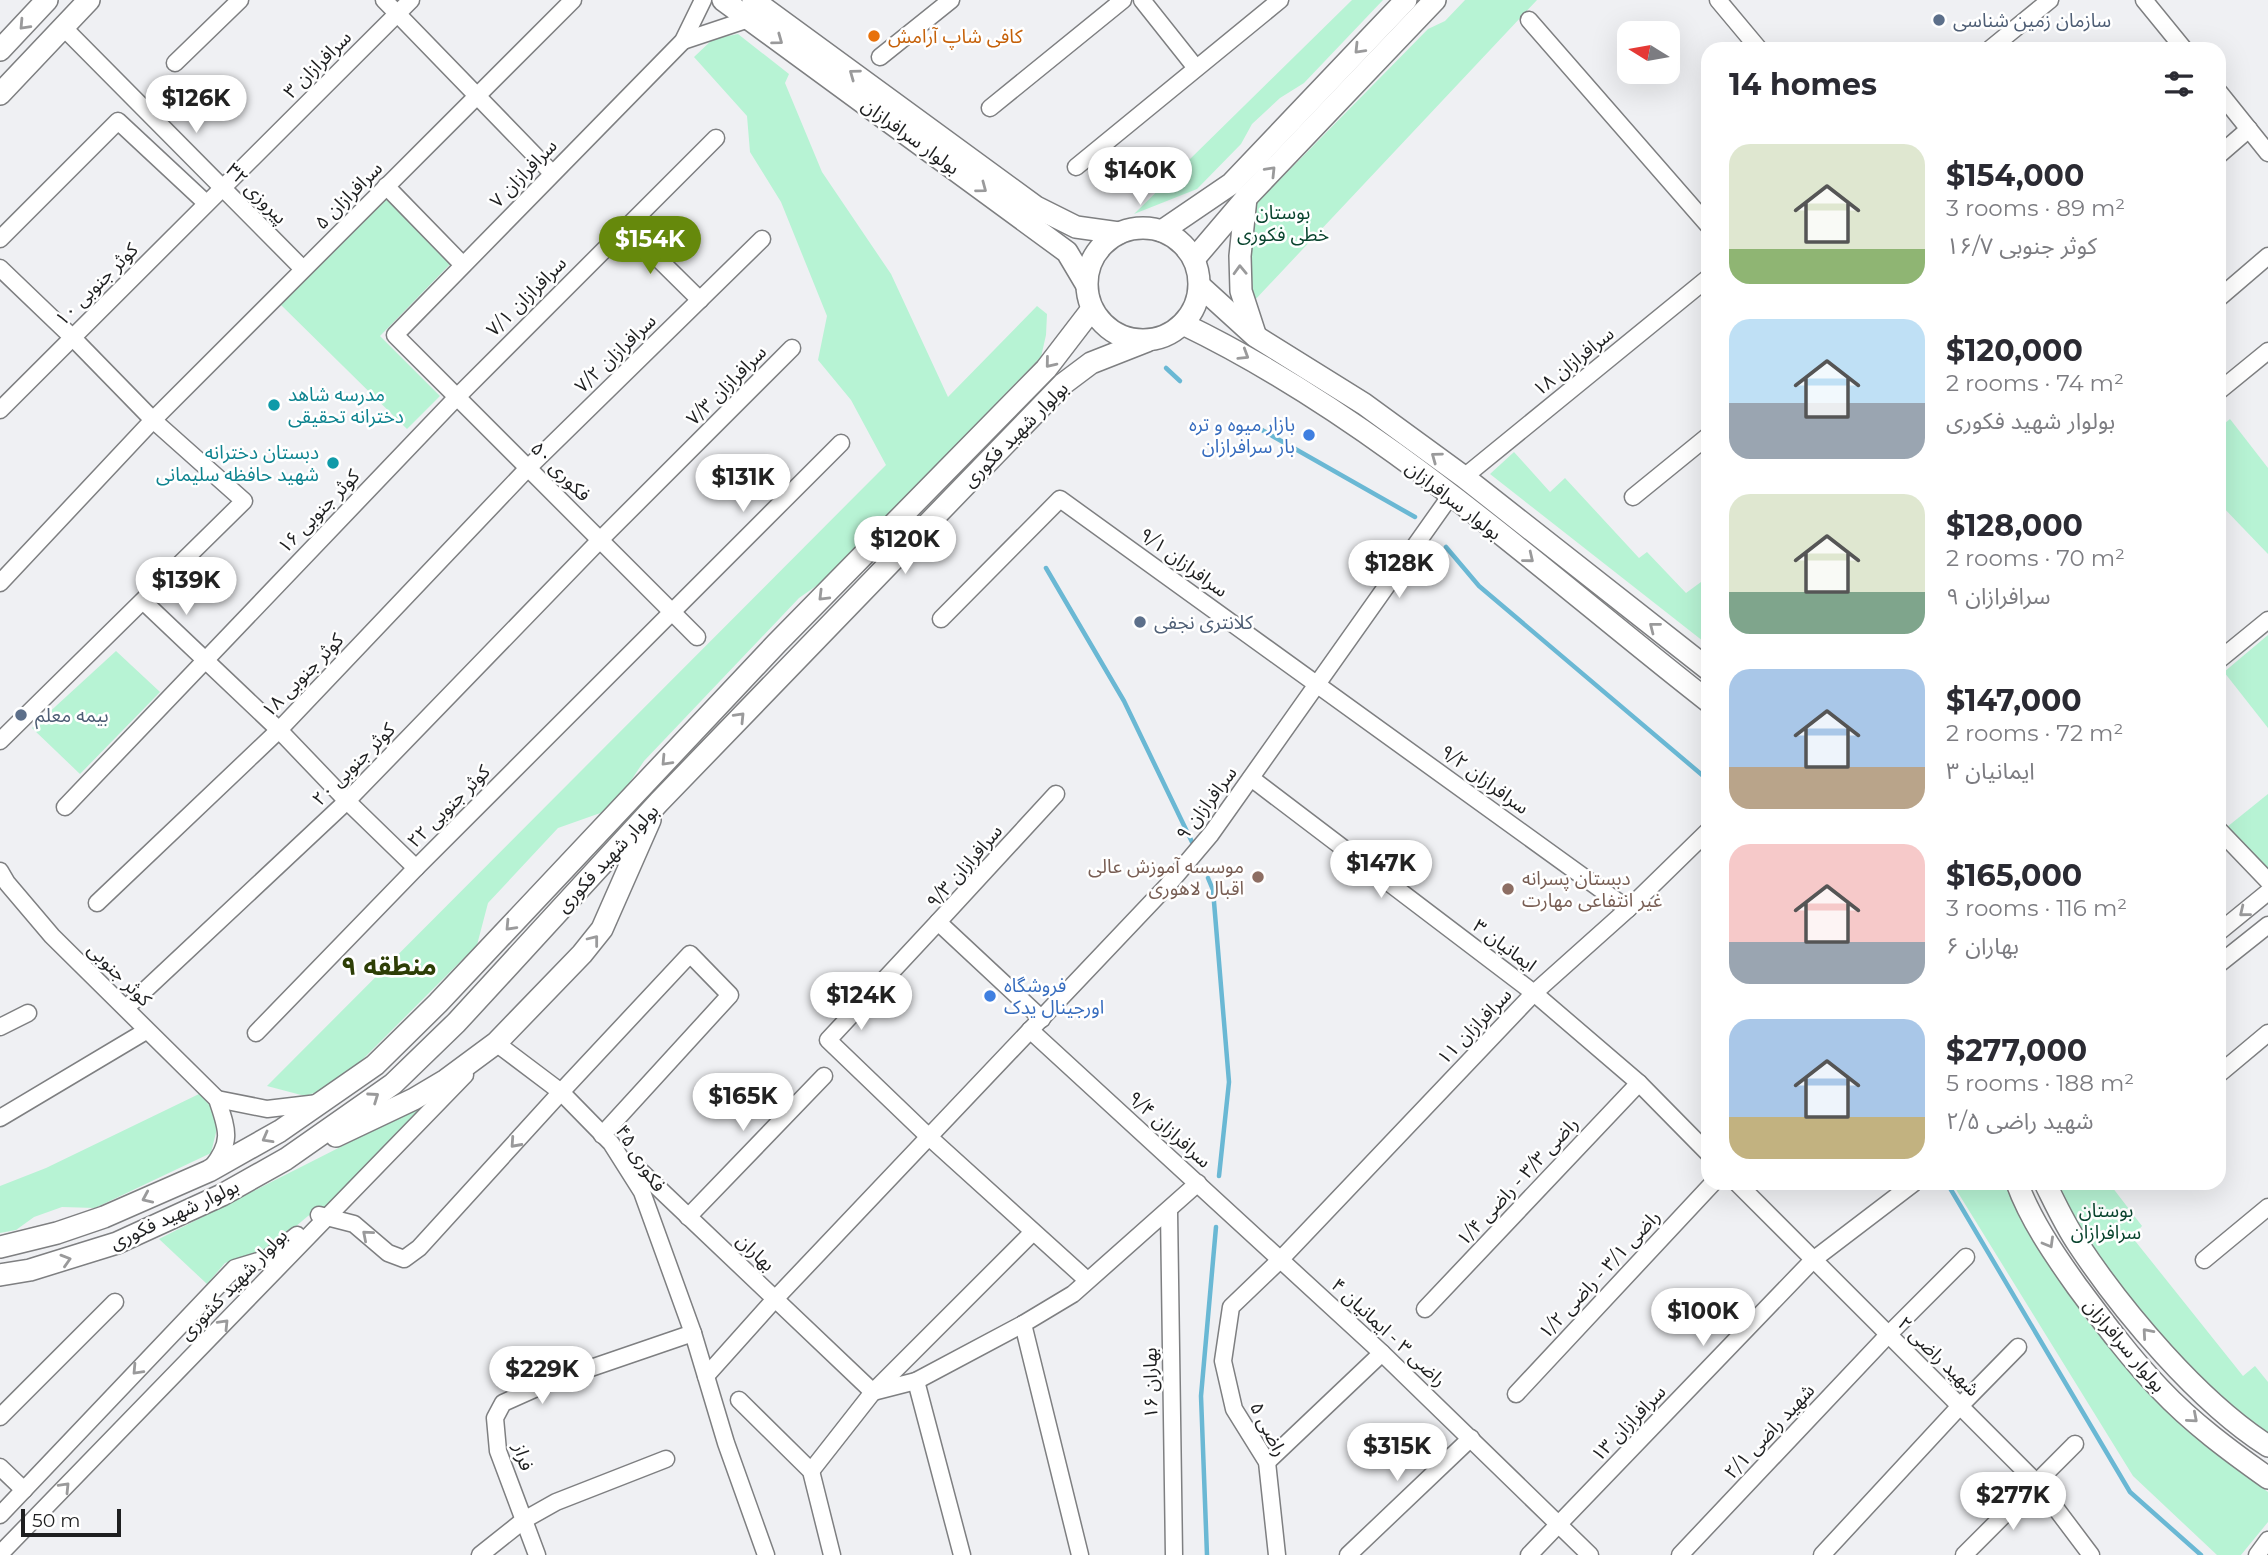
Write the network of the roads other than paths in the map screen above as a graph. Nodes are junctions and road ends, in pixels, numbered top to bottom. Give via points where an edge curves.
1 (47, 0) edge
2 (89, 0) edge
3 (240, 0) edge
4 (384, 0) edge
5 (411, 0) edge
6 (573, 0) edge
7 (703, 0) edge
8 (723, 0) edge
9 (951, 0) edge
10 (1123, 0) edge
11 (1142, 0) edge
12 (1280, 0) edge
13 (1406, 0) edge
14 (1436, 0) edge
15 (1718, 0) edge
16 (2050, 0) edge
17 (2144, 0) edge
18 (751, 9) edge
19 (398, 13) junction
20 (1529, 20) dead end
21 (63, 27) junction
22 (683, 41) junction
23 (1753, 42) edge
24 (1999, 42) edge
25 (2176, 42) edge
26 (0, 50) edge
27 (880, 57) dead end
28 (175, 64) dead end
29 (1196, 68) junction
30 (0, 94) edge
31 (476, 94) junction
32 (2226, 101) edge
33 (990, 108) dead end
34 (2249, 129) junction
35 (716, 138) dead end
36 (2226, 149) edge
37 (2268, 153) edge
38 (1076, 167) dead end
39 (552, 173) junction
40 (386, 186) junction
41 (222, 188) junction
42 (1246, 198) junction
43 (206, 203) junction
44 (1701, 217) edge
45 (625, 226) junction
46 (1162, 231) junction
47 (1119, 233) junction
48 (0, 239) edge
49 (762, 239) dead end
50 (2268, 256) edge
51 (1194, 259) junction
52 (463, 265) junction
53 (0, 268) edge
54 (303, 270) junction
55 (1087, 284) junction
56 (1701, 284) edge
57 (1200, 286) junction
58 (2226, 292) edge
59 (700, 300) junction
60 (1092, 309) junction
61 (1184, 324) junction
62 (395, 335) joint
63 (1255, 336) junction
64 (72, 337) junction
65 (1147, 341) junction
66 (792, 348) dead end
67 (2268, 351) edge
68 (2226, 385) edge
69 (457, 397) junction
70 (0, 410) edge
71 (153, 420) junction
72 (1701, 442) edge
73 (841, 443) dead end
74 (528, 468) junction
75 (1464, 477) junction
76 (1451, 495) junction
77 (1633, 497) dead end
78 (600, 540) junction
79 (0, 583) edge
80 (143, 601) junction
81 (671, 611) junction
82 (941, 619) dead end
83 (2268, 620) edge
84 (697, 637) dead end
85 (2226, 654) edge
86 (204, 660) junction
87 (1701, 663) edge
88 (1317, 684) junction
89 (1701, 695) edge
90 (279, 730) junction
91 (0, 741) edge
92 (1251, 778) junction
93 (1056, 794) dead end
94 (347, 801) junction
95 (659, 802) junction
96 (65, 807) dead end
97 (2226, 837) edge
98 (1701, 838) edge
99 (416, 868) junction
100 (0, 871) edge
101 (2268, 881) edge
102 (2268, 892) edge
103 (97, 903) dead end
104 (1628, 909) junction
105 (938, 922) junction
106 (2268, 925) edge
107 (2226, 926) edge
108 (2226, 958) edge
109 (1534, 993) junction
110 (126, 1008) junction
111 (28, 1013) dead end
112 (1036, 1024) junction
113 (0, 1027) edge
114 (146, 1031) junction
115 (256, 1033) dead end
116 (2268, 1033) edge
117 (496, 1042) junction
118 (2226, 1068) edge
119 (824, 1076) dead end
120 (1639, 1083) junction
121 (561, 1092) junction
122 (217, 1100) junction
123 (323, 1102) junction
124 (0, 1118) edge
125 (929, 1137) junction
126 (607, 1139) junction
127 (1701, 1146) edge
128 (286, 1159) junction
129 (209, 1171) junction
130 (1198, 1183) junction
131 (1706, 1190) edge
132 (1744, 1190) edge
133 (1905, 1190) edge
134 (2021, 1190) edge
135 (2049, 1190) edge
136 (2268, 1207) edge
137 (1168, 1211) junction
138 (328, 1216) junction
139 (688, 1217) junction
140 (1034, 1232) junction
141 (0, 1247) edge
142 (1966, 1257) dead end
143 (1280, 1260) junction
144 (1813, 1260) junction
145 (2204, 1260) dead end
146 (235, 1268) junction
147 (0, 1275) edge
148 (1087, 1280) junction
149 (257, 1290) junction
150 (775, 1298) junction
151 (115, 1302) dead end
152 (1425, 1309) dead end
153 (1023, 1324) junction
154 (693, 1333) junction
155 (1887, 1336) junction
156 (2018, 1347) dead end
157 (1382, 1353) junction
158 (706, 1376) junction
159 (916, 1381) junction
160 (873, 1392) junction
161 (1516, 1394) dead end
162 (739, 1400) dead end
163 (1960, 1406) junction
164 (0, 1417) edge
165 (1471, 1438) junction
166 (2074, 1444) dead end
167 (2268, 1446) edge
168 (666, 1459) dead end
169 (1267, 1462) junction
170 (0, 1467) edge
171 (811, 1471) junction
172 (2268, 1478) edge
173 (2036, 1482) junction
174 (24, 1490) junction
175 (0, 1515) edge
176 (524, 1520) junction
177 (1559, 1524) junction
178 (2268, 1541) edge
179 (0, 1554) edge
180 (480, 1555) edge
181 (537, 1555) edge
182 (765, 1555) edge
183 (832, 1555) edge
184 (962, 1555) edge
185 (1080, 1555) edge
186 (1174, 1555) edge
187 (1277, 1555) edge
188 (1348, 1555) edge
189 (1529, 1555) edge
190 (1590, 1555) edge
191 (1680, 1555) edge
192 (1822, 1555) edge
193 (1965, 1555) edge
194 (2091, 1555) edge
195 (2257, 1555) edge

1 -> 26 main road
2 - 21 main road
3 - 28 street
4 - 19 street
5 - 19 street, سرافرازان ۳
6 - 31 street, سرافرازان ۵
7 - 22 street
8 - 18 main road, بولوار سرافرازان
9 - 27 street
10 - 33 street
11 - 29 street
12 - 29 street
13 -> 46 main road via 1231,184
42 -> 14 main road
15 - 23 street
16 - 24 street
17 - 25 street
18 - 22 street
47 -> 18 main road, بولوار سرافرازان via 1076,227 1036,207
18 -> 55 main road, بولوار سرافرازان via 1067,252
19 - 31 street
19 - 41 street, سرافرازان ۳
20 - 44 street
21 - 30 main road
21 - 41 street, پیروزی ۳۲
22 - 39 street, سرافرازان ۷
29 - 38 street
31 - 39 street
31 - 40 street, سرافرازان ۵
32 - 34 street
34 - 36 street
34 - 37 street
35 - 45 street, سرافرازان ۷/۱
39 - 52 street, سرافرازان ۷
40 - 52 street
40 - 54 street, سرافرازان ۵
41 - 43 street, کوثر جنوبی ۱۰
41 - 54 street, پیروزی ۳۲
42 - 51 main road
63 -> 42 main road via 1241,290
43 - 48 street via 118,121
43 - 64 street, کوثر جنوبی ۱۰
45 - 59 street
45 - 69 street, سرافرازان ۷/۱
46 - 47 main road via 1141,228
46 - 51 main road via 1181,242
47 - 55 main road via 1101,246 1090,265
49 - 59 street, سرافرازان ۷/۲
50 - 58 street
51 - 57 main road
52 - 62 street, سرافرازان ۷
53 - 64 street
54 - 71 street, سرافرازان ۵
55 - 60 main road
56 - 75 street, سرافرازان ۱۸
57 - 61 main road
57 - 63 main road, بولوار سرافرازان
59 - 74 street, سرافرازان ۷/۲
60 - 65 main road via 1106,327 1125,338
60 -> 123 main road, بولوار شهید فکوری via 1046,369 776,644 438,1003 375,1065
61 - 65 main road via 1169,335
61 -> 76 main road, بولوار سرافرازان via 1228,345 1350,422
62 - 69 street, فکوری ۵۰
75 -> 63 main road, بولوار سرافرازان via 1364,404
64 - 70 street, کوثر جنوبی ۱۰
64 - 71 street
95 -> 65 main road, بولوار شهید فکوری via 1063,384 1091,363
66 - 78 street, سرافرازان ۷/۳
67 - 68 street
69 - 74 street, فکوری ۵۰
69 - 86 street, کوثر جنوبی ۱۶
71 - 79 street, سرافرازان ۵
71 - 80 street via 244,501
72 - 77 street
73 - 81 street, کوثر جنوبی ۲۲
74 - 78 street, فکوری ۵۰
74 - 90 street, کوثر جنوبی ۱۸
87 -> 75 main road, بولوار سرافرازان
76 - 88 street, سرافرازان ۹
76 -> 89 main road, بولوار سرافرازان
78 - 81 street, فکوری ۵۰
78 - 94 street, کوثر جنوبی ۲۰
80 - 86 street
80 - 91 street
81 - 84 street, فکوری ۵۰
81 - 99 street, کوثر جنوبی ۲۲
82 - 88 street, سرافرازان ۹/۱ via 1060,499
83 - 85 street
86 - 90 street
86 - 96 street, کوثر جنوبی ۱۶
88 - 92 street, سرافرازان ۹
88 - 104 street, سرافرازان ۹/۲
90 - 94 street
90 - 103 street, کوثر جنوبی ۱۸
92 - 109 street, ایمانیان ۳
92 - 112 street, سرافرازان ۹ via 1167,886
93 - 105 street, سرافرازان ۹/۳
94 - 99 street
94 - 110 street, کوثر جنوبی ۲۰
117 -> 95 main road via 602,929
128 -> 95 main road, بولوار شهید فکوری via 393,1084 456,1023
97 - 101 street
98 - 104 street, سرافرازان ۱۱
99 - 115 street, کوثر جنوبی ۲۲
100 - 110 street, کوثر جنوبی via 52,936
102 -> 107 street
104 - 109 street, سرافرازان ۱۱
105 - 112 street, سرافرازان ۹/۳
105 - 125 street via 828,1040
106 - 108 street
109 - 120 street, ایمانیان ۳
109 - 143 street, سرافرازان ۱۱
110 - 114 street, کوثر جنوبی
111 - 113 street
112 - 125 street, سرافرازان ۹
112 - 130 street, سرافرازان ۹/۴
114 - 122 street, کوثر جنوبی
114 - 124 street
116 - 118 street
117 - 121 street, فکوری ۴۵
117 - 128 main road via 414,1099
117 - 138 street, بولوار شهید کشوری
119 - 139 street
120 - 127 street, ایمانیان ۳
120 - 152 street, راضی ۳/۳ - راضی ۱/۴
121 - 126 street, فکوری ۴۵
121 - 126 street via 690,954 730,995
121 -> 138 street via 404,1259 388,1253 354,1224
122 - 123 street via 267,1109
122 - 129 street via 227,1129 225,1151
123 -> 129 main road, بولوار شهید فکوری
125 - 140 street
125 - 150 street, سرافرازان ۹
126 - 139 street, بهاران
126 - 154 street, فکوری ۴۵ via 642,1192
147 -> 128 main road, بولوار شهید فکوری via 117,1243 222,1195
129 -> 141 main road, بولوار شهید فکوری via 104,1217
130 - 137 street
130 - 143 street, سرافرازان ۹/۴
131 - 161 street, راضی ۳/۱ - راضی ۱/۲
132 - 144 street, شهید راضی ۲
133 - 144 street, سرافرازان ۱۳
134 -> 172 main road, بولوار سرافرازان via 2057,1258 2160,1390
167 -> 135 main road, بولوار سرافرازان via 2246,1432 2180,1371 2077,1243
136 - 145 street
137 - 148 street
137 - 186 street, بهاران ۱۶
138 - 146 street via 318,1215 268,1258
138 - 149 street, بولوار شهید کشوری
139 - 150 street, بهاران
140 - 148 street
140 - 160 street
142 - 155 street, شهید راضی ۲/۱
143 - 157 street, راضی ۳ - ایمانیان ۴
143 - 169 street, راضی ۵ via 1231,1307 1223,1361 1234,1409
144 - 155 street, شهید راضی ۲
144 - 177 street, سرافرازان ۱۳
146 - 149 street via 253,1273
146 -> 174 street, بولوار شهید کشوری
148 - 153 street via 1073,1294
179 -> 149 street, بولوار شهید کشوری
150 - 158 street, سرافرازان ۹
150 - 160 street, بهاران
151 - 164 street
153 - 159 street
153 - 185 street
154 - 158 street, فکوری ۴۵
154 - 176 street, فراز via 503,1403 495,1418 498,1451
155 - 163 street, شهید راضی ۲
155 - 191 street, شهید راضی ۲/۱
156 - 163 street
157 - 165 street, راضی ۳ - ایمانیان ۴
157 - 169 street
158 - 182 street, فکوری ۴۵
159 - 160 street
159 - 184 street
160 - 171 street
162 - 171 street
163 - 173 street, شهید راضی ۲
163 - 192 street
165 - 177 street, راضی ۳ - ایمانیان ۴
165 - 188 street
166 - 173 street
168 - 176 street via 556,1502
169 - 187 street, راضی ۵
170 - 174 street
171 - 183 street
173 - 193 street
173 - 194 street, شهید راضی ۲
174 - 175 street, بولوار شهید کشوری
176 - 180 street
176 - 181 street, فراز
177 - 189 street, سرافرازان ۱۳
177 - 190 street, راضی ۳ - ایمانیان ۴
178 - 195 street

